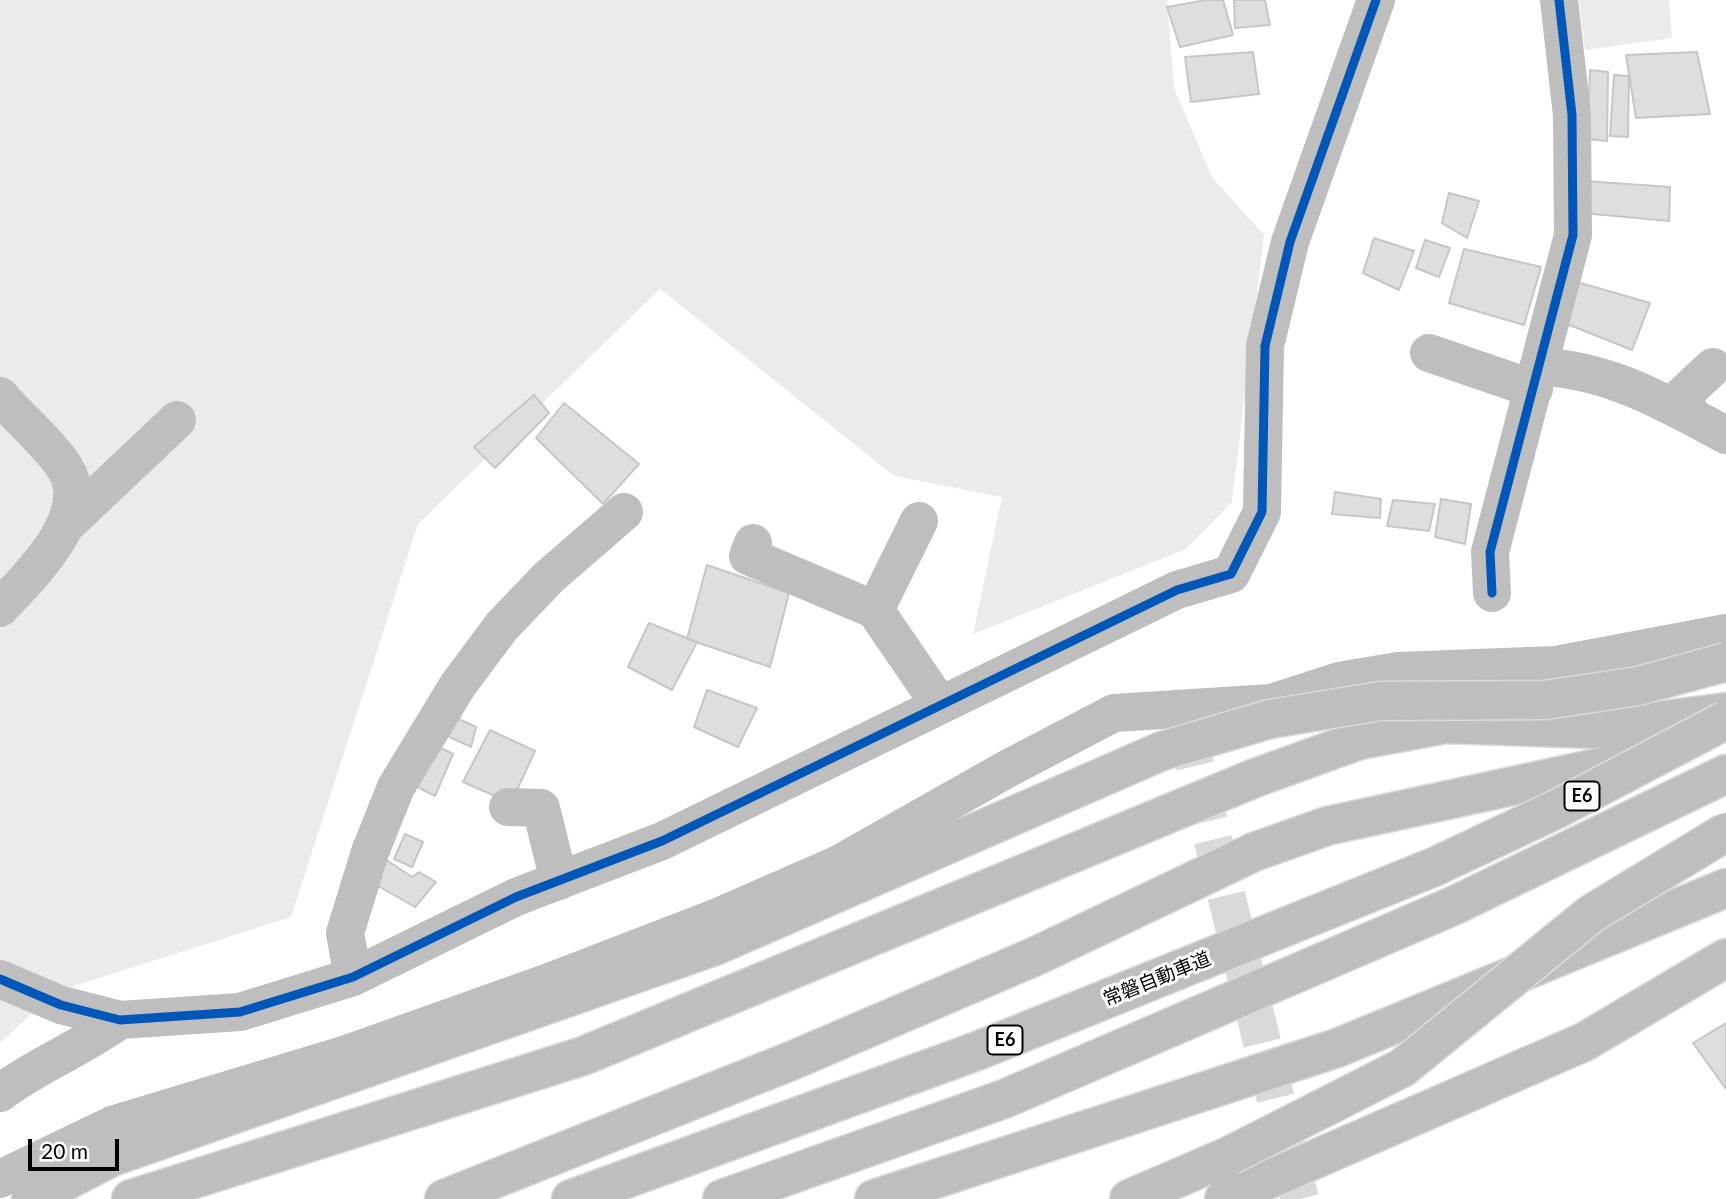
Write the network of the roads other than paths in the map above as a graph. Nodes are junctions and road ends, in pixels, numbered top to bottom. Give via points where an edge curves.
1 (1376, 0) edge
2 (1559, 0) edge
3 (1429, 353) dead end
4 (1713, 367) dead end
5 (1537, 378) junction
6 (0, 396) edge
7 (1691, 416) junction
8 (177, 420) dead end
9 (1726, 435) edge
10 (624, 512) dead end
11 (919, 521) dead end
12 (66, 525) junction
13 (753, 544) dead end
14 (1492, 593) dead end
15 (0, 608) edge
16 (875, 610) junction
17 (1726, 634) edge
18 (1726, 662) edge
19 (940, 705) junction
20 (1726, 712) edge
21 (1726, 720) edge
22 (1176, 729) junction
23 (1726, 737) edge
24 (1726, 774) edge
25 (508, 807) dead end
26 (1726, 832) edge
27 (559, 881) junction
28 (1726, 888) edge
29 (1726, 958) edge
30 (353, 977) junction
31 (0, 979) edge
32 (120, 1020) junction
33 (0, 1093) edge
34 (0, 1179) edge
35 (31, 1199) edge
36 (131, 1199) edge
37 (444, 1199) edge
38 (571, 1199) edge
39 (722, 1199) edge
40 (874, 1199) edge
41 (1129, 1199) edge
42 (1224, 1199) edge

1 - 19 main road via 1290,242 1265,346 1262,512 1231,574 1177,590
2 - 5 main road via 1572,115 1573,236
3 - 5 main road
4 - 7 main road via 1683,395
5 - 7 main road via 1576,368
5 - 14 main road via 1490,552
6 - 12 main road via 66,471 73,500
7 - 9 main road
8 - 12 main road
10 - 30 main road via 549,577 502,626 457,685 396,787 345,933
11 - 16 main road
12 - 15 main road via 33,573
13 - 16 main road via 748,556
16 - 19 main road
17 - 22 main road via 1556,666 1398,671 1339,681
18 - 22 main road, bridge via 1638,686 1545,699 1381,701
19 - 27 main road via 662,841
20 - 36 main road via 1594,729 1446,724 1360,740 1255,778 583,1056
21 - 38 main road, 常磐自動車道 / E6, bridge via 1557,809 1434,867 977,1051
22 - 34 main road via 1114,713 837,865 718,916 347,1054 112,1125
22 - 35 main road via 715,946 112,1157
23 - 37 main road via 1717,743 1327,826 1266,848 1036,956 791,1061
24 - 39 main road, E6 via 1453,906 1004,1099
25 - 27 main road via 541,808
26 - 41 main road, bridge via 1591,914 1402,1068 1229,1156
27 - 30 main road via 516,897
28 - 40 main road via 1337,1048
29 - 42 main road via 1584,1042
30 - 32 main road via 240,1013
31 - 32 main road via 61,1005
32 - 33 main road

